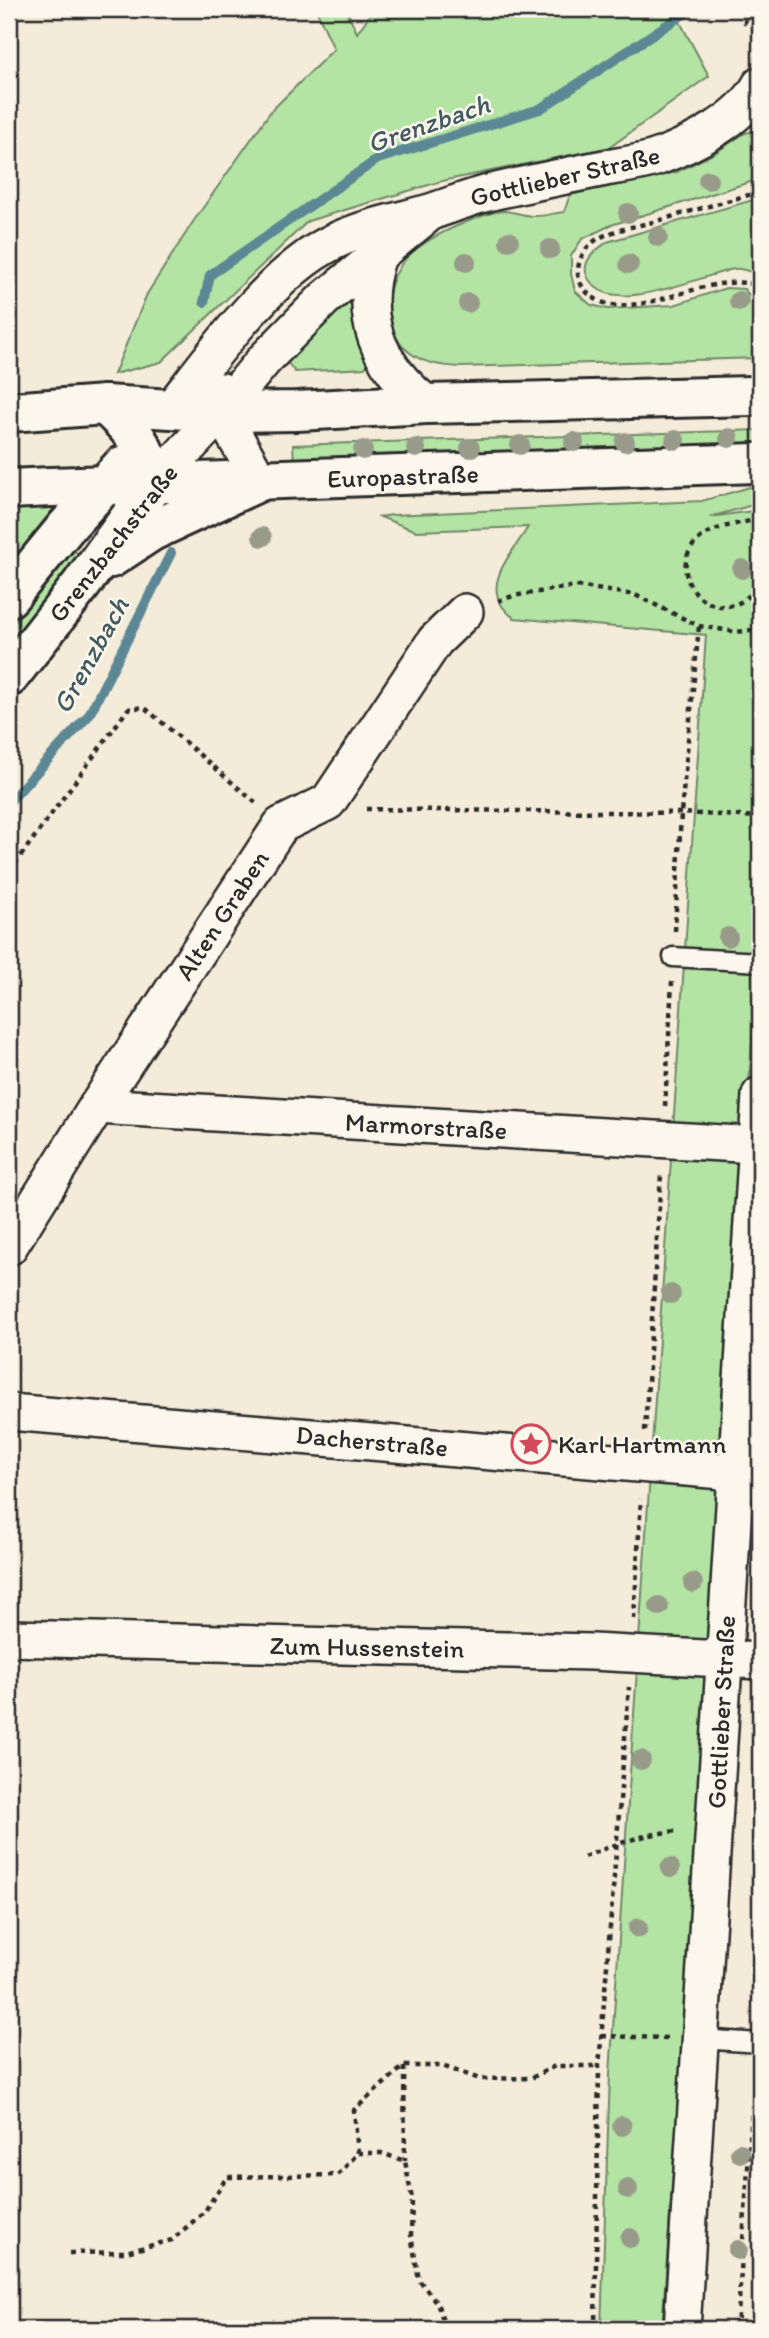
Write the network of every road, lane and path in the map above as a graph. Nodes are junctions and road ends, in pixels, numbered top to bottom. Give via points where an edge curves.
1 (746, 9) edge
2 (760, 28) edge
3 (758, 96) edge
4 (760, 192) edge
5 (431, 211) junction
6 (378, 256) junction
7 (760, 289) edge
8 (226, 338) junction
9 (752, 396) dead end
10 (427, 404) junction
11 (105, 405) junction
12 (171, 409) junction
13 (9, 412) edge
14 (221, 412) junction
15 (142, 444) junction
16 (756, 463) dead end
17 (260, 481) junction
18 (155, 484) junction
19 (103, 486) junction
20 (9, 488) edge
21 (759, 519) edge
22 (760, 580) edge
23 (80, 585) junction
24 (9, 597) edge
25 (465, 612) joint
26 (699, 626) junction
27 (760, 629) edge
28 (9, 677) edge
29 (328, 802) junction
30 (681, 813) junction
31 (760, 817) edge
32 (281, 825) junction
33 (9, 872) edge
34 (673, 957) junction
35 (760, 962) edge
36 (760, 1095) edge
37 (97, 1106) junction
38 (663, 1140) junction
39 (757, 1162) edge
40 (9, 1247) edge
41 (9, 1412) edge
42 (643, 1463) junction
43 (735, 1472) junction
44 (9, 1638) edge
45 (632, 1653) junction
46 (724, 1658) junction
47 (760, 1661) edge
48 (714, 1829) junction
49 (617, 1843) junction
50 (584, 1857) dead end
51 (760, 1985) edge
52 (602, 2036) junction
53 (700, 2039) junction
54 (758, 2043) edge
55 (404, 2066) junction
56 (599, 2066) junction
57 (358, 2153) junction
58 (405, 2161) junction
59 (69, 2253) dead end
60 (443, 2320) dead end
61 (595, 2329) edge
62 (682, 2329) edge
63 (737, 2329) edge

1 - 2 path via 745,23
3 - 5 street, Gottlieber Straße via 703,136 656,158 493,192
4 - 7 path via 596,240 582,254 578,272 591,297 625,306 742,281
5 - 6 street, Gottlieber Straße
5 - 8 street, Gottlieber Straße via 330,243 271,290
6 - 10 street via 370,279 374,333 395,375
6 - 14 street, Gottlieber Straße via 324,299
8 - 12 street, Gottlieber Straße
8 - 14 street
9 - 10 main road
10 - 14 main road
11 - 12 main road
11 - 13 main road
11 - 15 main road
12 - 14 main road
12 - 15 main road, Grenzbachstraße
14 - 17 street
14 - 18 street, Grenzbachstraße
15 - 18 main road
15 - 19 main road, Grenzbachstraße
16 - 17 main road, Europastraße
17 - 18 main road, Europastraße
17 - 23 main road via 152,531
18 - 19 main road, Europastraße
18 - 23 main road, Grenzbachstraße
19 - 20 main road, Europastraße
19 - 24 main road, Grenzbachstraße
21 - 22 path via 710,532 697,541 686,568 689,585 709,605 740,602 753,594
23 - 28 main road, Grenzbachstraße
25 - 26 path via 513,596 576,586 635,595
25 - 29 street via 435,640
26 - 27 path via 737,632
26 - 30 path
29 - 30 path via 354,809
29 - 32 street, Alten Graben
30 - 31 path
30 - 34 path
32 - 33 path via 144,707 128,709
32 - 37 street, Alten Graben
34 - 35 lane
34 - 38 path
36 - 39 street, Gottlieber Straße
37 - 38 street, Marmorstraße
37 - 40 street, Alten Graben
38 - 39 street, Marmorstraße
38 - 42 path
39 - 43 street, Gottlieber Straße
41 - 42 street, Dacherstraße
42 - 43 street, Dacherstraße
42 - 45 path
43 - 46 street, Gottlieber Straße
44 - 45 street, Zum Hussenstein
45 - 46 street, Zum Hussenstein
45 - 49 path
46 - 47 street, Zum Hussenstein
46 - 48 street, Gottlieber Straße
48 - 49 path via 659,1832
48 - 53 street, Gottlieber Straße
49 - 50 path
49 - 52 path
51 - 54 path
52 - 53 path
52 - 56 path
53 - 54 lane
53 - 62 street, Gottlieber Straße
54 - 63 path
55 - 56 path via 442,2066 480,2079 531,2078 555,2066
55 - 57 path via 354,2110
55 - 58 path
56 - 61 path
57 - 58 path via 381,2153
57 - 59 path via 338,2175 227,2177 205,2211 172,2239 126,2252
58 - 60 path via 419,2280 437,2303

